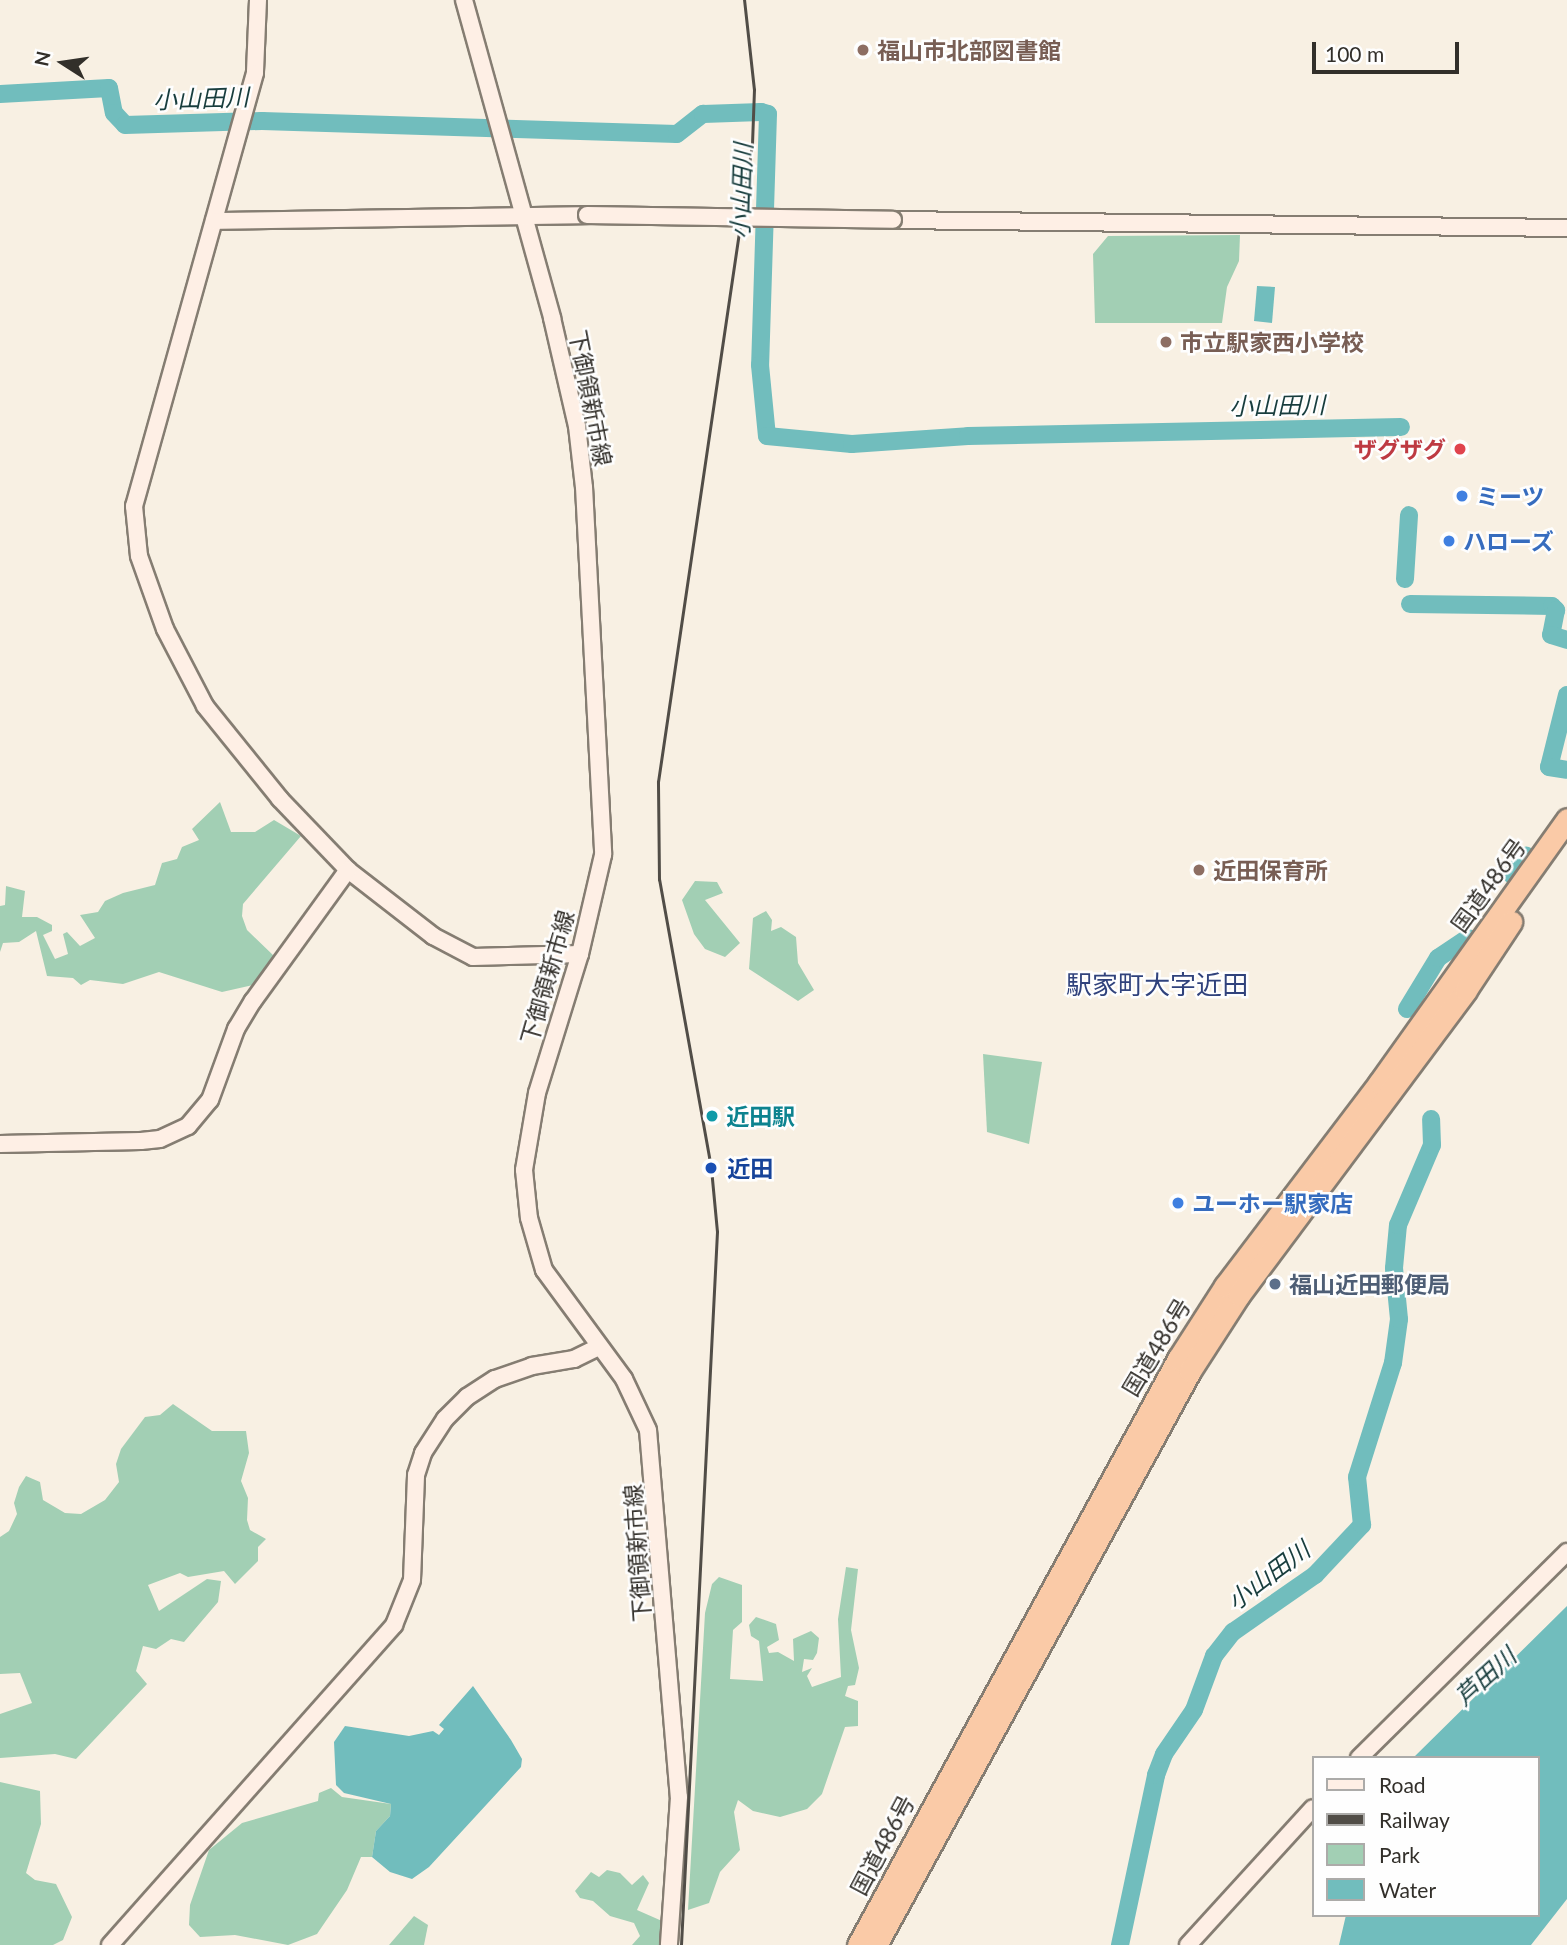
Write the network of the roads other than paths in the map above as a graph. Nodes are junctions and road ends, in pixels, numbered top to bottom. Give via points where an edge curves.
1 (258, 0) edge
2 (464, 0) edge
3 (523, 213) junction
4 (214, 221) junction
5 (1567, 228) edge
6 (1567, 819) edge
7 (1567, 839) edge
8 (348, 870) junction
9 (580, 954) junction
10 (0, 1144) edge
11 (597, 1348) junction
12 (1567, 1552) edge
13 (1361, 1756) edge
14 (1312, 1809) edge
15 (110, 1945) edge
16 (669, 1945) edge
17 (858, 1945) edge
18 (876, 1945) edge
19 (1188, 1945) edge

1 - 4 street via 255,73
2 - 3 street, 下御領新市線
3 - 4 street
3 - 5 street, bridge
3 - 9 street, 下御領新市線 via 577,426 585,499 604,828 603,855
4 - 8 street via 144,461 134,506 139,556 165,629 205,706 280,799
6 - 17 highway, 国道486号 via 1379,1083 1225,1286 1178,1359
7 - 18 highway, 国道486号 via 1466,990 1239,1295 1190,1371
8 - 9 street via 433,936 473,957
8 - 10 street via 236,1029 210,1100 188,1126 160,1139 141,1141
9 - 11 street, 下御領新市線 via 543,1070 527,1134 524,1170 529,1218 544,1270
11 - 15 street via 574,1360 532,1366 495,1379 445,1419 416,1475 412,1580 394,1625
11 - 16 street, 下御領新市線 via 639,1406 648,1430 656,1488 679,1797
12 - 13 street
14 - 19 street

